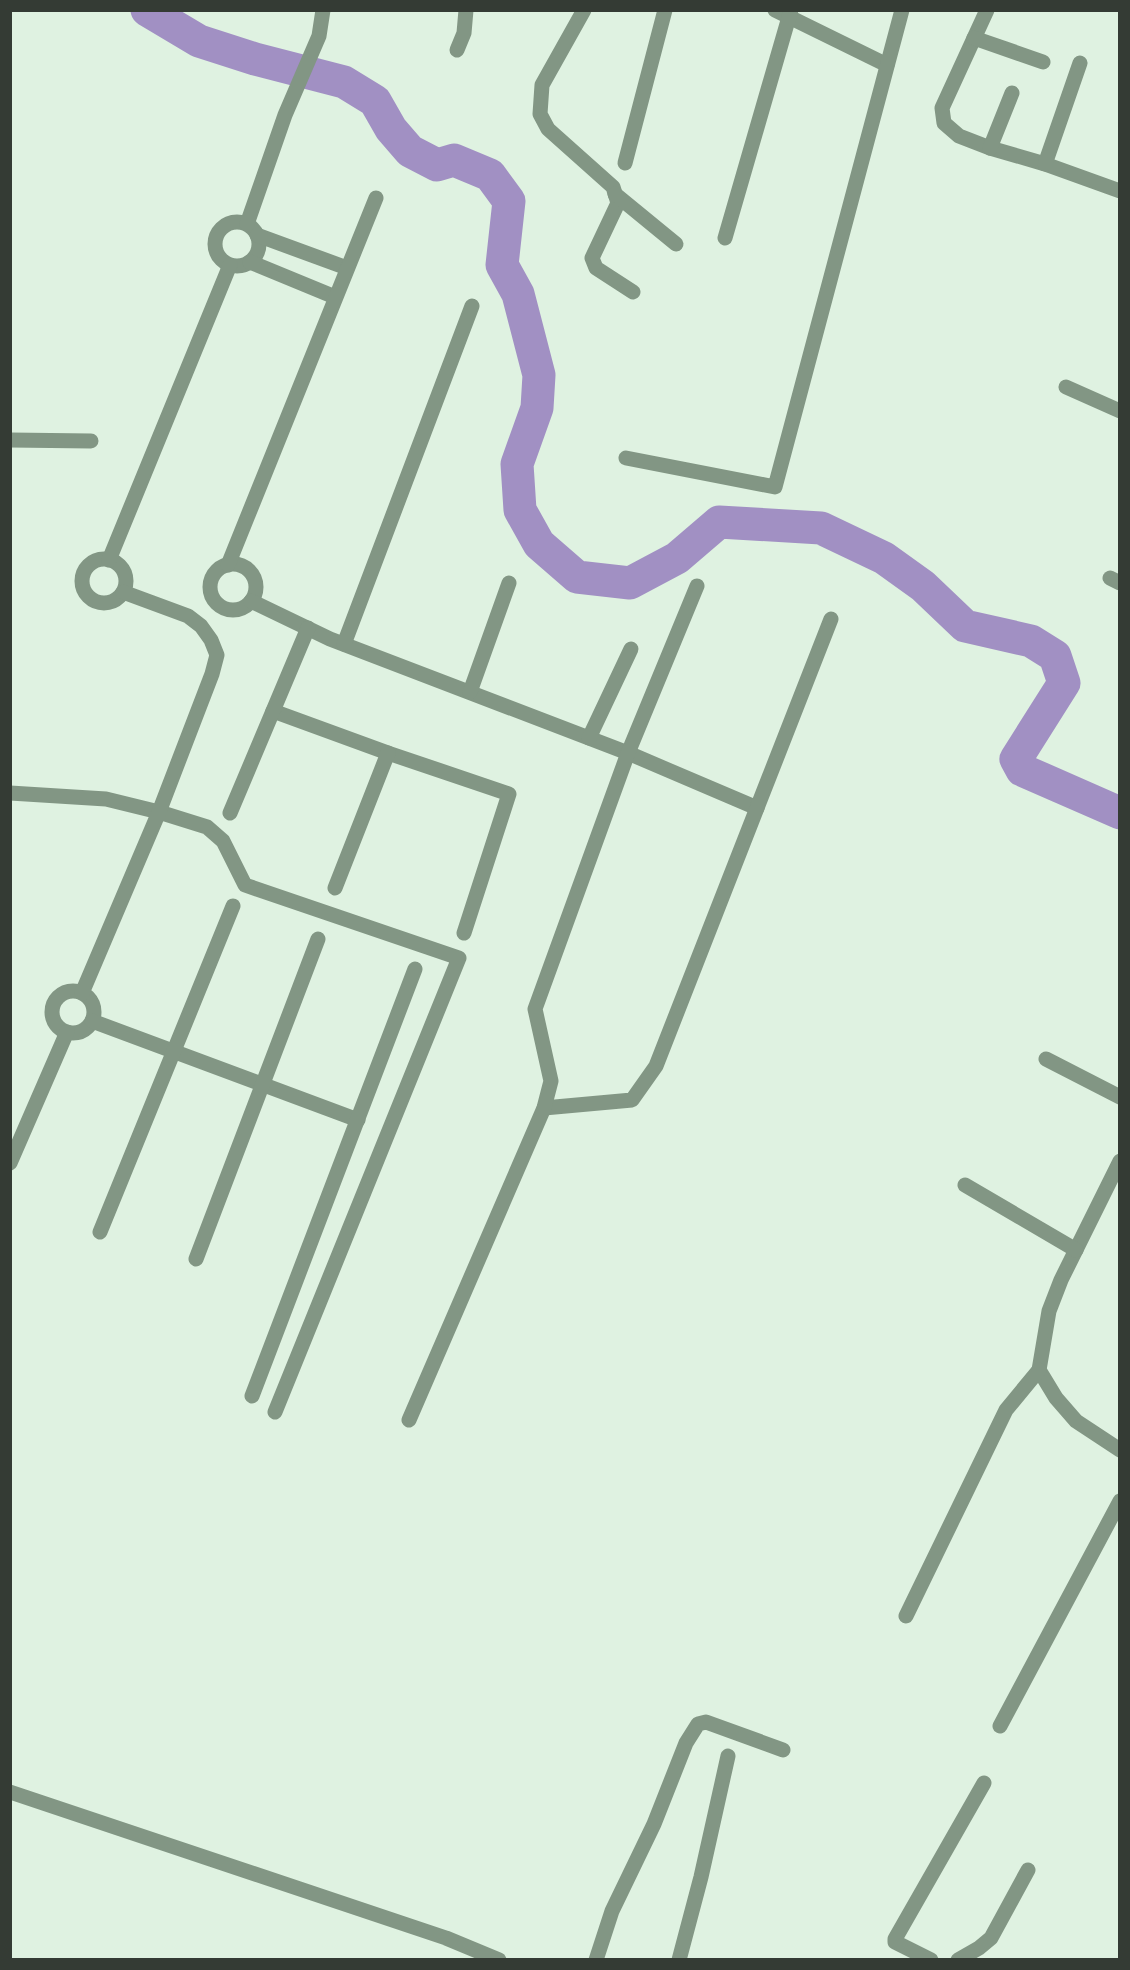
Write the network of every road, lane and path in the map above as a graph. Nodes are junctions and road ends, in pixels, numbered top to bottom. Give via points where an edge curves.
1 (323, 10) edge
2 (466, 10) edge
3 (584, 10) edge
4 (665, 10) edge
5 (902, 10) edge
6 (987, 10) edge
7 (785, 13) edge
8 (974, 38) junction
9 (457, 50) dead end
10 (1043, 62) dead end
11 (1080, 63) dead end
12 (887, 65) junction
13 (1012, 93) dead end
14 (990, 148) junction
15 (625, 163) dead end
16 (1045, 164) junction
17 (1119, 191) edge
18 (615, 194) junction
19 (376, 198) dead end
20 (252, 229) junction
21 (725, 238) dead end
22 (676, 244) dead end
23 (250, 261) junction
24 (230, 265) junction
25 (347, 268) junction
26 (633, 292) dead end
27 (335, 297) junction
28 (472, 306) dead end
29 (1066, 387) dead end
30 (1119, 411) edge
31 (10, 440) edge
32 (91, 441) dead end
33 (626, 459) dead end
34 (109, 560) junction
35 (228, 565) junction
36 (509, 583) dead end
37 (697, 586) dead end
38 (123, 592) junction
39 (251, 601) junction
40 (831, 619) dead end
41 (308, 628) junction
42 (344, 644) junction
43 (631, 649) dead end
44 (470, 693) junction
45 (273, 711) junction
46 (589, 738) junction
47 (388, 753) junction
48 (628, 753) junction
49 (10, 793) edge
50 (757, 808) junction
51 (159, 812) junction
52 (230, 813) dead end
53 (335, 888) dead end
54 (233, 906) dead end
55 (464, 933) dead end
56 (318, 939) dead end
57 (415, 969) dead end
58 (82, 993) junction
59 (92, 1021) junction
60 (67, 1032) junction
61 (174, 1052) junction
62 (1046, 1059) dead end
63 (262, 1084) junction
64 (1119, 1096) edge
65 (544, 1108) junction
66 (358, 1120) junction
67 (1119, 1161) edge
68 (10, 1163) edge
69 (965, 1185) dead end
70 (100, 1232) dead end
71 (1076, 1250) junction
72 (196, 1258) dead end
73 (1039, 1370) junction
74 (252, 1396) dead end
75 (275, 1412) dead end
76 (409, 1420) dead end
77 (1119, 1450) edge
78 (1119, 1501) edge
79 (906, 1616) dead end
80 (1000, 1726) dead end
81 (783, 1750) dead end
82 (728, 1756) dead end
83 (984, 1783) dead end
84 (10, 1792) edge
85 (1028, 1870) dead end
86 (499, 1959) edge
87 (596, 1959) edge
88 (679, 1959) edge
89 (931, 1959) edge
90 (958, 1959) edge

1 - 20 street via 319,36 285,115
2 - 9 street via 464,33
3 - 18 street via 542,85 540,114 548,129 604,178
4 - 15 street
5 - 12 street
6 - 8 street
7 - 12 street
7 - 21 street
8 - 10 street
8 - 14 street via 942,108 944,123 959,136
11 - 16 street
12 - 33 street via 775,487
13 - 14 street
14 - 16 street
16 - 17 street
18 - 22 street
18 - 26 street via 618,203 592,258 596,268
19 - 25 street
20 - 23 street via 258,249
20 - 24 street via 232,222 216,236 219,257
20 - 25 street
23 - 24 street
23 - 27 street
24 - 34 street
25 - 27 street
27 - 35 street
28 - 42 street
29 - 30 street
31 - 32 street
34 - 38 street via 124,572
34 - 38 street via 95,561 85,571 86,593 105,603
35 - 39 street via 239,565 252,573 256,587
35 - 39 street via 213,576 213,597 231,610
36 - 44 street
37 - 48 street
38 - 51 street via 188,616 201,626 217,655
39 - 41 street
40 - 50 street
41 - 42 street
41 - 45 street
42 - 44 street
43 - 46 street
44 - 46 street
45 - 47 street
45 - 52 street
46 - 48 street
47 - 53 street
47 - 55 street via 509,794
48 - 50 street
48 - 65 street via 535,1009 551,1081
49 - 51 street via 106,799
50 - 65 street via 656,1066 632,1100
51 - 58 street
51 - 75 street via 207,827 223,841 245,885 459,958
54 - 61 street
56 - 63 street
57 - 66 street
58 - 59 street via 92,1002
58 - 60 street via 69,991 54,1003 53,1017
59 - 60 street via 82,1031
59 - 61 street
60 - 68 street
61 - 63 street
61 - 70 street
62 - 64 street
63 - 66 street
63 - 72 street
65 - 76 street
66 - 74 street
67 - 71 street
69 - 71 street
71 - 73 street via 1049,1311
73 - 77 street via 1076,1421
73 - 79 street via 1006,1410
78 - 80 street
81 - 87 street via 706,1722 698,1724 612,1911
82 - 88 street
83 - 89 street via 895,1939
84 - 86 street
85 - 90 street via 991,1938

